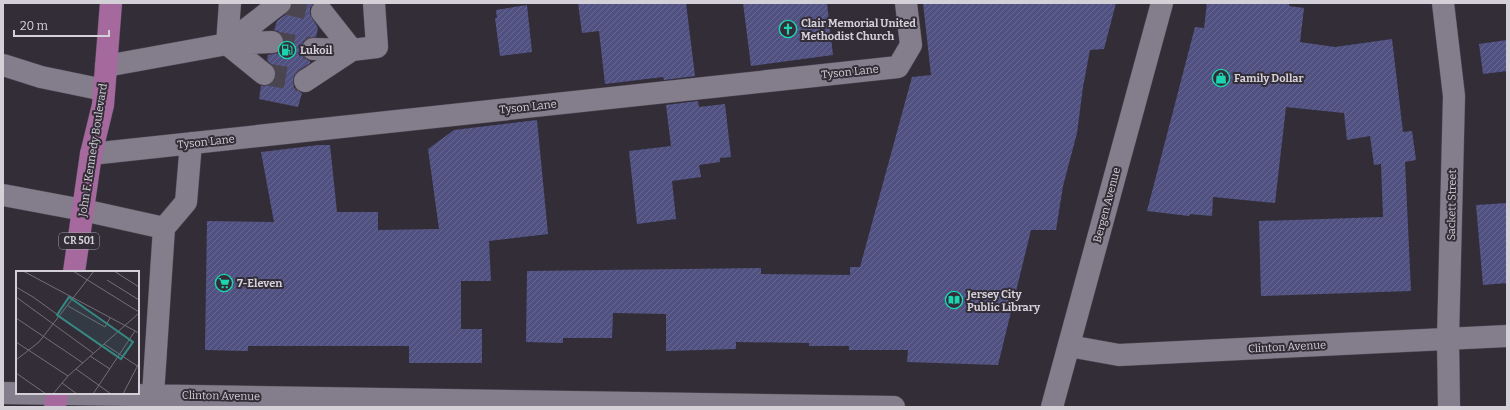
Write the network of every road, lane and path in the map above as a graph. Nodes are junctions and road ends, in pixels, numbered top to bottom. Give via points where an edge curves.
1 (111, 3) edge
2 (230, 3) edge
3 (280, 3) edge
4 (374, 3) edge
5 (906, 3) edge
6 (1162, 3) edge
7 (1443, 3) edge
8 (322, 12) tunnel mouth
9 (272, 42) tunnel mouth
10 (227, 44) junction
11 (313, 49) tunnel mouth
12 (352, 50) junction
13 (3, 65) edge
14 (106, 66) junction
15 (264, 74) tunnel mouth
16 (305, 81) tunnel mouth
17 (104, 90) junction
18 (191, 143) junction
19 (91, 154) junction
20 (3, 195) edge
21 (83, 210) junction
22 (164, 228) junction
23 (74, 271) edge
24 (1507, 336) edge
25 (1448, 338) junction
26 (1068, 346) junction
27 (3, 393) edge
28 (153, 395) junction
29 (56, 398) edge
30 (894, 407) edge
31 (1052, 407) edge
32 (1450, 407) edge

1 - 14 main road, John F. Kennedy Boulevard / CR 501
2 - 10 street
3 - 10 street
4 - 12 street via 377,47
5 - 18 street, Tyson Lane via 911,45 898,67
6 - 26 street, Bergen Avenue
7 - 25 street, Sackett Street via 1454,96
8 - 12 street
9 - 10 street
10 - 14 street
10 - 15 street
11 - 12 street
12 - 16 street
13 - 17 street via 41,77
14 - 17 main road, John F. Kennedy Boulevard / CR 501
17 - 19 main road, John F. Kennedy Boulevard / CR 501
18 - 19 street, Tyson Lane
18 - 22 street via 186,202
19 - 21 main road, John F. Kennedy Boulevard / CR 501
20 - 21 street
21 - 22 street
21 - 23 main road, John F. Kennedy Boulevard / CR 501
22 - 28 street
24 - 25 street, Clinton Avenue
25 - 26 street, Clinton Avenue via 1119,355
25 - 32 street, Sackett Street
26 - 31 street, Bergen Avenue
27 - 29 street, Clinton Avenue
28 - 29 street, Clinton Avenue
28 - 30 street, Clinton Avenue

